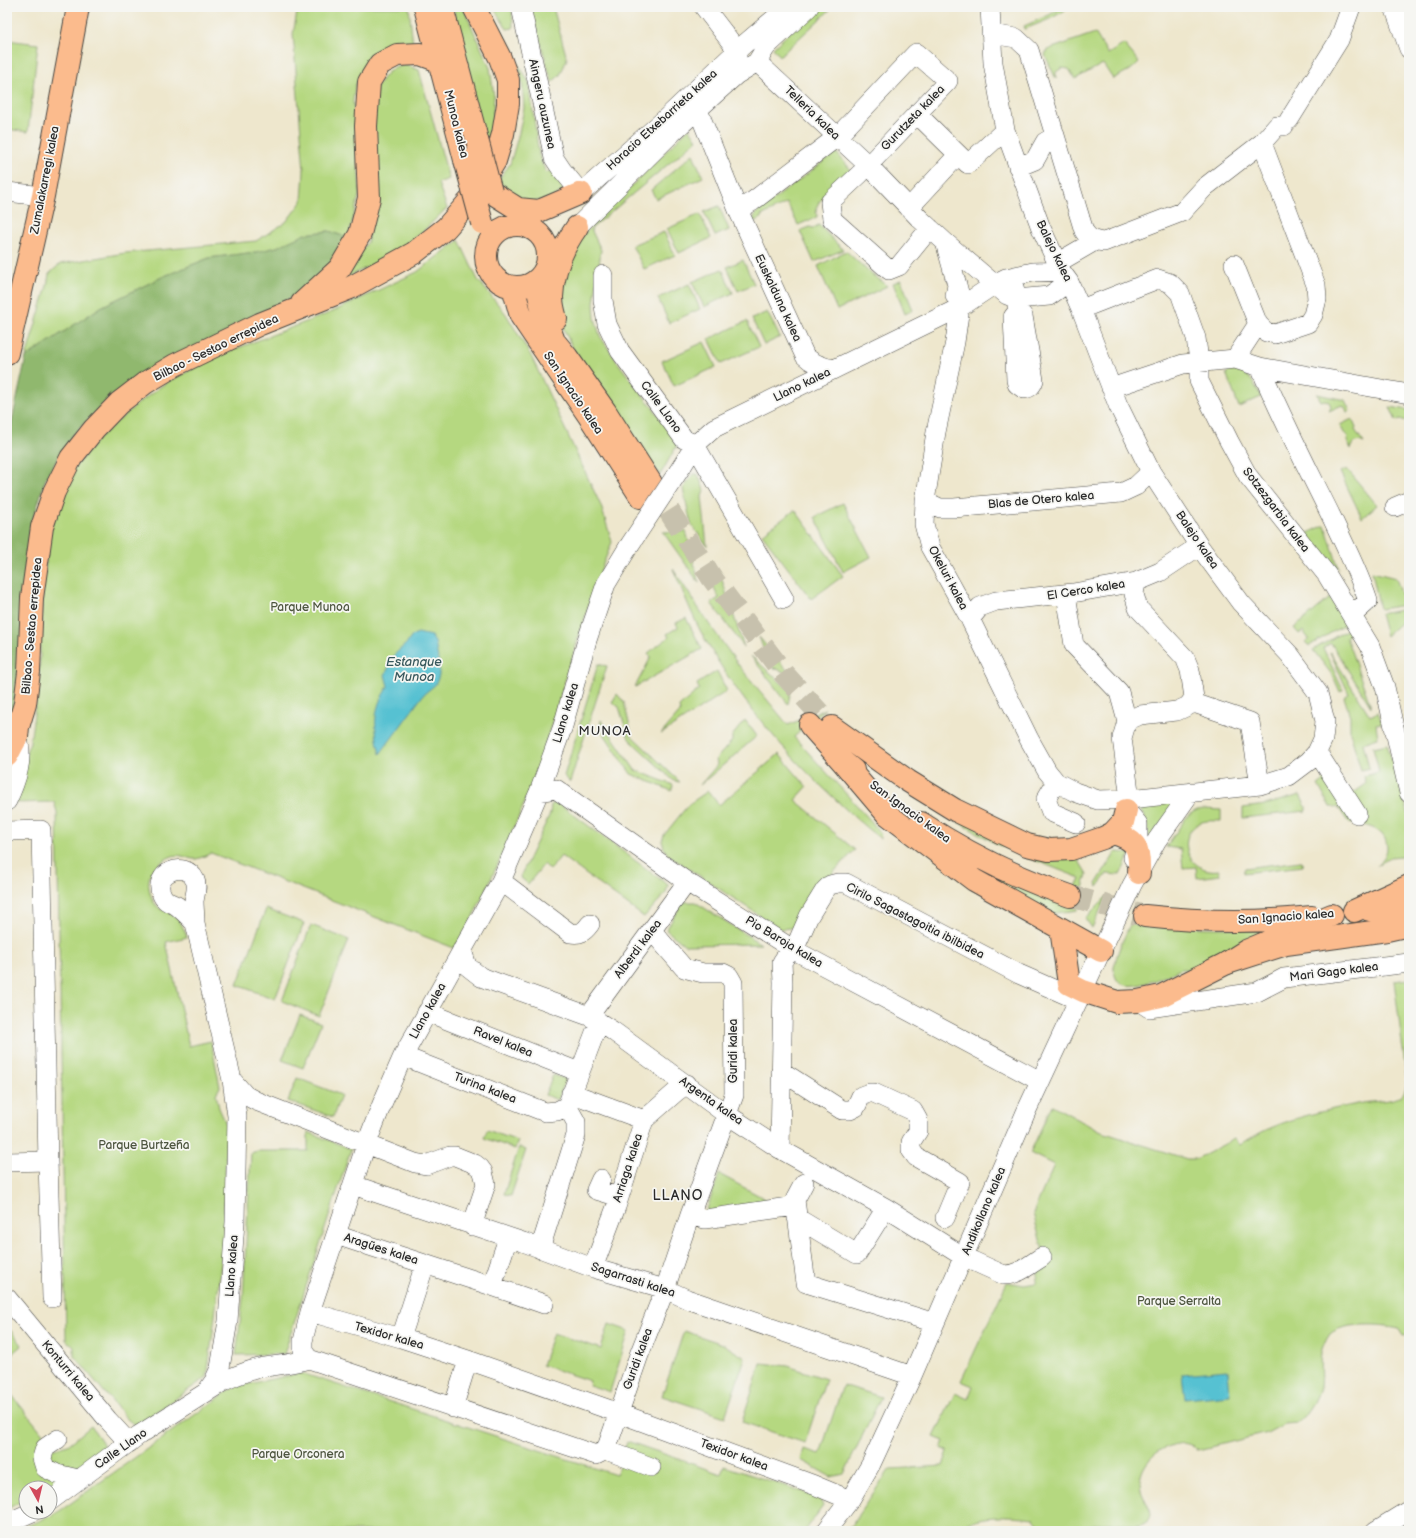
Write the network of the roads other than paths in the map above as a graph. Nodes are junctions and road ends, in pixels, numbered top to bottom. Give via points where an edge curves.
1 (78, 7) edge
2 (425, 7) edge
3 (442, 7) edge
4 (474, 7) edge
5 (521, 7) edge
6 (704, 7) edge
7 (788, 7) edge
8 (809, 7) edge
9 (990, 7) edge
10 (1351, 7) edge
11 (1394, 7) edge
12 (757, 33) junction
13 (991, 34) junction
14 (1409, 49) edge
15 (737, 50) junction
16 (439, 60) junction
17 (757, 62) junction
18 (731, 80) junction
19 (698, 110) junction
20 (917, 114) junction
21 (1005, 130) junction
22 (1055, 136) junction
23 (837, 137) junction
24 (1262, 143) junction
25 (958, 155) junction
26 (868, 165) junction
27 (1018, 167) junction
28 (7, 192) edge
29 (491, 192) junction
30 (581, 193) junction
31 (43, 196) junction
32 (909, 208) junction
33 (738, 210) junction
34 (930, 228) junction
35 (533, 229) junction
36 (492, 231) junction
37 (564, 241) junction
38 (1095, 241) junction
39 (945, 242) junction
40 (1234, 264) dead end
41 (1062, 272) junction
42 (603, 275) dead end
43 (1014, 276) junction
44 (536, 281) junction
45 (994, 284) junction
46 (513, 287) junction
47 (1017, 305) junction
48 (1081, 309) junction
49 (294, 311) junction
50 (952, 311) junction
51 (1258, 324) junction
52 (7, 353) edge
53 (567, 357) junction
54 (1235, 359) junction
55 (1199, 361) junction
56 (1260, 368) junction
57 (834, 369) junction
58 (1111, 388) junction
59 (1409, 394) edge
60 (695, 445) junction
61 (1151, 472) junction
62 (925, 501) junction
63 (1199, 546) junction
64 (1136, 582) junction
65 (1066, 594) junction
66 (784, 599) dead end
67 (1348, 609) junction
68 (970, 619) junction
69 (1191, 702) junction
70 (1127, 721) junction
71 (821, 722) junction
72 (14, 735) edge
73 (1317, 752) junction
74 (7, 756) edge
75 (842, 761) junction
76 (1056, 782) junction
77 (1260, 784) junction
78 (539, 792) junction
79 (1191, 792) junction
80 (1409, 793) edge
81 (7, 801) edge
82 (1128, 804) junction
83 (1357, 814) dead end
84 (1076, 823) dead end
85 (7, 831) edge
86 (1113, 833) junction
87 (1136, 848) junction
88 (1136, 879) junction
89 (501, 882) junction
90 (687, 882) junction
91 (1409, 886) edge
92 (1409, 897) edge
93 (1409, 907) edge
94 (1147, 910) tunnel mouth
95 (1343, 913) junction
96 (195, 922) dead end
97 (590, 924) dead end
98 (1409, 926) edge
99 (1061, 929) junction
100 (652, 930) junction
101 (1103, 945) junction
102 (462, 950) junction
103 (794, 950) junction
104 (1227, 962) junction
105 (1409, 963) edge
106 (1196, 978) junction
107 (1081, 995) junction
108 (1215, 998) junction
109 (1138, 1001) junction
110 (427, 1012) junction
111 (594, 1019) junction
112 (402, 1056) junction
113 (781, 1070) junction
114 (579, 1072) junction
115 (232, 1080) junction
116 (1040, 1081) junction
117 (687, 1084) junction
118 (569, 1099) junction
119 (256, 1101) junction
120 (726, 1114) junction
121 (644, 1120) junction
122 (746, 1126) junction
123 (237, 1132) junction
124 (720, 1133) junction
125 (366, 1145) junction
126 (780, 1149) junction
127 (48, 1161) junction
128 (7, 1162) edge
129 (601, 1179) dead end
130 (804, 1183) dead end
131 (353, 1185) junction
132 (619, 1196) junction
133 (886, 1208) junction
134 (796, 1212) junction
135 (690, 1215) junction
136 (945, 1218) dead end
137 (472, 1226) junction
138 (336, 1234) junction
139 (508, 1238) junction
140 (540, 1249) junction
141 (964, 1257) junction
142 (1042, 1257) dead end
143 (425, 1264) junction
144 (593, 1268) junction
145 (492, 1286) junction
146 (665, 1289) junction
147 (7, 1298) edge
148 (52, 1298) dead end
149 (544, 1304) dead end
150 (310, 1312) junction
151 (935, 1323) junction
152 (401, 1338) junction
153 (223, 1352) junction
154 (309, 1359) junction
155 (468, 1360) junction
156 (253, 1370) junction
157 (912, 1376) junction
158 (200, 1395) junction
159 (453, 1408) junction
160 (619, 1413) junction
161 (58, 1439) dead end
162 (129, 1443) junction
163 (606, 1450) junction
164 (651, 1467) dead end
165 (78, 1479) junction
166 (58, 1494) edge
167 (850, 1500) junction
168 (1409, 1510) edge
169 (18, 1518) edge
170 (7, 1521) edge
171 (826, 1531) edge
172 (1375, 1531) edge

1 - 31 main road, Zumalakarregi kalea
2 - 16 main road, Munoa kalea
3 - 29 main road, Munoa kalea, bridge
4 - 49 main road, Bilbao - Sestao errepidea via 500,58 508,80 508,104 495,161 472,198 446,228 414,253 350,288
5 - 30 street, Aingeru auzunea via 554,158
6 - 15 street
7 - 12 street, Horacio Etxebarrieta kalea
8 - 17 street, Horacio Etxebarrieta kalea via 766,47
9 - 13 street, Balejo kalea
10 - 24 street via 1339,40 1287,123 1277,126
11 - 14 street
12 - 15 street, Horacio Etxebarrieta kalea
12 - 17 street
13 - 21 street, Balejo kalea via 993,63
13 - 22 street via 1016,38 1029,50
15 - 18 street via 735,71
15 - 30 street, Horacio Etxebarrieta kalea via 664,120
16 - 36 main road, Munoa kalea, bridge via 465,160
16 - 49 main road via 420,54 397,55 380,64 369,82 366,126 369,198 360,234 340,268
17 - 18 street, Horacio Etxebarrieta kalea
17 - 23 street, Telleria kalea
18 - 19 street, Horacio Etxebarrieta kalea
19 - 33 street, Euskalduna kalea
19 - 37 street, Horacio Etxebarrieta kalea
20 - 23 street, Gurutzeta kalea via 948,82 916,53
20 - 25 street
20 - 26 street, Gurutzeta kalea
21 - 25 street via 968,164
21 - 27 street, Balejo kalea
22 - 27 street via 1045,142 1035,160
22 - 38 street via 1084,231 1088,238
23 - 26 street, Telleria kalea
23 - 33 street
24 - 38 street via 1205,187 1182,212 1104,242
24 - 51 street via 1316,285 1317,300 1308,323 1274,334 1266,332
25 - 32 street
26 - 32 street, Telleria kalea
26 - 34 street via 830,202 832,219 889,270 899,266
27 - 41 street, Balejo kalea via 1041,228
28 - 31 street
29 - 30 main road via 518,209 539,211
29 - 36 main road
30 - 35 main road, Horacio Etxebarrieta kalea
31 - 52 main road, Zumalakarregi kalea
32 - 34 street, Telleria kalea
33 - 57 street, Euskalduna kalea via 805,356 814,364
34 - 39 street, Telleria kalea
35 - 36 main road via 524,225 513,225
35 - 37 main road via 546,244
36 - 46 main road via 486,258 489,268 494,277
37 - 44 main road
37 - 53 main road via 552,298 556,324
38 - 41 street
39 - 45 street, Telleria kalea
39 - 50 street, Okeluri kalea via 961,300
40 - 51 street
41 - 43 street, Llano kalea via 1033,272
41 - 47 street via 1049,296
41 - 48 street, Balejo kalea
42 - 60 street, Calle Llano via 603,300 607,324 620,351 684,439
43 - 45 street, Llano kalea
43 - 47 street via 1012,284
44 - 46 main road
44 - 53 main road, San Ignacio kalea via 542,309 554,341
45 - 47 street
45 - 50 street, Llano kalea
46 - 53 main road, San Ignacio kalea via 522,316 589,416 646,490 605,411
48 - 55 street, Sotzezgarbia kalea via 1158,279 1170,283 1180,294 1189,316 1196,338
48 - 58 street, Balejo kalea
49 - 72 main road, Bilbao - Sestao errepidea via 260,324 175,365 145,383 114,408 71,458 54,492 42,527 32,598 25,704
50 - 57 street, Llano kalea
50 - 62 street, Okeluri kalea via 955,342
51 - 54 street
54 - 55 street
54 - 56 street
55 - 58 street
55 - 67 street, Sotzezgarbia kalea via 1199,381 1248,476 1327,575
56 - 59 street
56 - 67 street via 1365,591 1368,601 1358,610
57 - 60 street, Llano kalea via 714,428
58 - 61 street, Balejo kalea
60 - 66 street
60 - 78 street, Llano kalea, bridge via 606,584 563,726
61 - 62 street, Blas de Otero kalea via 1136,486 1121,493 954,508 940,508
61 - 63 street, Balejo kalea
62 - 68 street, Okeluri kalea via 924,524 930,547
63 - 64 street, El Cerco kalea via 1160,572
63 - 73 street, Balejo kalea via 1241,603 1290,655 1318,693 1325,721 1323,739
64 - 65 street, El Cerco kalea
64 - 69 street via 1134,594 1138,608 1185,658 1190,670 1194,698
65 - 68 street, El Cerco kalea via 996,601 980,607
65 - 70 street via 1074,645 1119,692
67 - 80 street, Sotzezgarbia kalea via 1370,646 1385,687
68 - 76 street, Okeluri kalea via 1029,740
69 - 70 street via 1177,711 1140,715
69 - 77 street via 1250,722
70 - 82 street via 1122,738
71 - 75 main road, San Ignacio kalea
71 - 75 main road, San Ignacio kalea via 889,782 933,816 1073,890 1004,870 954,844 899,807
71 - 86 main road via 955,810 1027,845 1049,850 1071,849
72 - 74 main road, Bilbao - Sestao errepidea
72 - 81 street via 19,743 19,767
73 - 77 street, Balejo kalea via 1289,776
73 - 83 street
75 - 99 main road via 887,814 974,880
76 - 82 street, Okeluri kalea via 1098,800
76 - 84 street via 1046,799 1051,812
77 - 79 street, Balejo kalea
78 - 89 street, Llano kalea
78 - 90 street, Pio Baroja kalea via 556,789
79 - 82 street, Balejo kalea
79 - 88 street, Andikollano kalea via 1156,840
82 - 86 main road via 1123,822
82 - 87 street via 1138,824
85 - 127 street via 41,830
86 - 87 main road via 1131,840
87 - 88 main road via 1140,860
88 - 101 street, Andikollano kalea
89 - 97 street via 570,933 581,933
89 - 102 street, Llano kalea
90 - 100 street, Alberdi kalea
90 - 103 street, Pio Baroja kalea
91 - 95 main road
92 - 95 main road, San Ignacio kalea
93 - 95 main road
94 - 95 main road, San Ignacio kalea via 1228,921
95 - 104 main road via 1246,951
96 - 115 street, Llano kalea
98 - 104 main road via 1286,944
99 - 101 main road
99 - 107 main road via 1068,984
100 - 111 street, Alberdi kalea
100 - 120 street, Guridi kalea via 684,968 703,974 723,973 729,976 733,983 734,1094
101 - 107 street, Andikollano kalea
102 - 110 street, Llano kalea
102 - 111 street, Argenta kalea via 467,966 481,976
103 - 107 street, Cirilo Sagastagoitia ibilbidea via 808,916 825,890 830,885 846,884 1018,974
103 - 113 street, Cirilo Sagastagoitia ibilbidea via 782,962
103 - 116 street, Pio Baroja kalea
104 - 106 main road
105 - 108 street, Mari Gago kalea via 1284,978 1257,992
106 - 108 street via 1196,989 1199,993
106 - 109 main road via 1161,996
107 - 109 main road via 1117,1002
107 - 116 street, Andikollano kalea
108 - 109 street, Mari Gago kalea via 1149,1008
110 - 112 street, Llano kalea
110 - 114 street, Ravel kalea
111 - 114 street, Alberdi kalea
111 - 117 street, Argenta kalea
112 - 118 street, Turina kalea via 545,1112 557,1111
112 - 125 street, Llano kalea
113 - 126 street, Cirilo Sagastagoitia ibilbidea
113 - 136 street via 842,1110 856,1107 861,1096 874,1093 914,1111 918,1120 918,1131 911,1142 910,1150 916,1158 960,1182
114 - 118 street, Alberdi kalea
115 - 119 street, Llano kalea via 245,1095
115 - 123 street, Llano kalea
116 - 141 street, Andikollano kalea
117 - 120 street, Argenta kalea
117 - 121 street, Arriaga kalea
118 - 121 street
118 - 140 street via 576,1122 576,1135
119 - 123 street, Llano kalea via 243,1112
119 - 125 street, Llano kalea
120 - 122 street, Argenta kalea
120 - 124 street, Guridi kalea
121 - 132 street, Arriaga kalea
122 - 124 street via 734,1125
122 - 126 street, Argenta kalea
123 - 153 street, Llano kalea via 235,1222 228,1321
124 - 135 street, Guridi kalea
125 - 131 street, Llano kalea
125 - 137 street via 421,1165 450,1156 475,1164 484,1172 486,1184
126 - 133 street, Argenta kalea
127 - 128 street
127 - 148 street
129 - 132 street via 596,1190
130 - 134 street via 795,1200
131 - 137 street, Sagarrasti kalea
131 - 138 street, Llano kalea
132 - 144 street, Arriaga kalea
133 - 134 street via 857,1254
133 - 141 street, Argenta kalea
134 - 135 street via 705,1219
134 - 151 street via 806,1283
135 - 146 street, Guridi kalea
137 - 139 street, Sagarrasti kalea
138 - 143 street, Aragües kalea
138 - 150 street, Llano kalea
139 - 140 street, Sagarrasti kalea
139 - 145 street
140 - 144 street, Sagarrasti kalea
141 - 142 street, Argenta kalea via 1004,1275 1011,1275
141 - 151 street, Andikollano kalea
143 - 145 street, Aragües kalea
143 - 152 street, Aragües kalea
144 - 146 street, Sagarrasti kalea
145 - 149 street, Aragües kalea
146 - 157 street, Sagarrasti kalea via 686,1299
146 - 160 street, Guridi kalea
147 - 162 street, Konturri kalea
150 - 152 street, Texidor kalea
150 - 154 street, Llano kalea via 303,1341 303,1352
151 - 157 street, Andikollano kalea
152 - 155 street, Texidor kalea
153 - 156 street via 226,1360 232,1364
153 - 158 street, Llano kalea via 214,1381
154 - 156 street
154 - 159 street
155 - 159 street
155 - 160 street, Texidor kalea
156 - 158 street via 231,1378
157 - 167 street, Andikollano kalea via 871,1464
158 - 162 street, Calle Llano
159 - 163 street via 596,1455
160 - 163 street
160 - 167 street, Texidor kalea
161 - 165 street via 45,1448 42,1458 45,1468
162 - 165 street, Calle Llano
163 - 164 street
165 - 166 street, Calle Llano
167 - 171 street, Andikollano kalea
168 - 172 street
169 - 170 street

